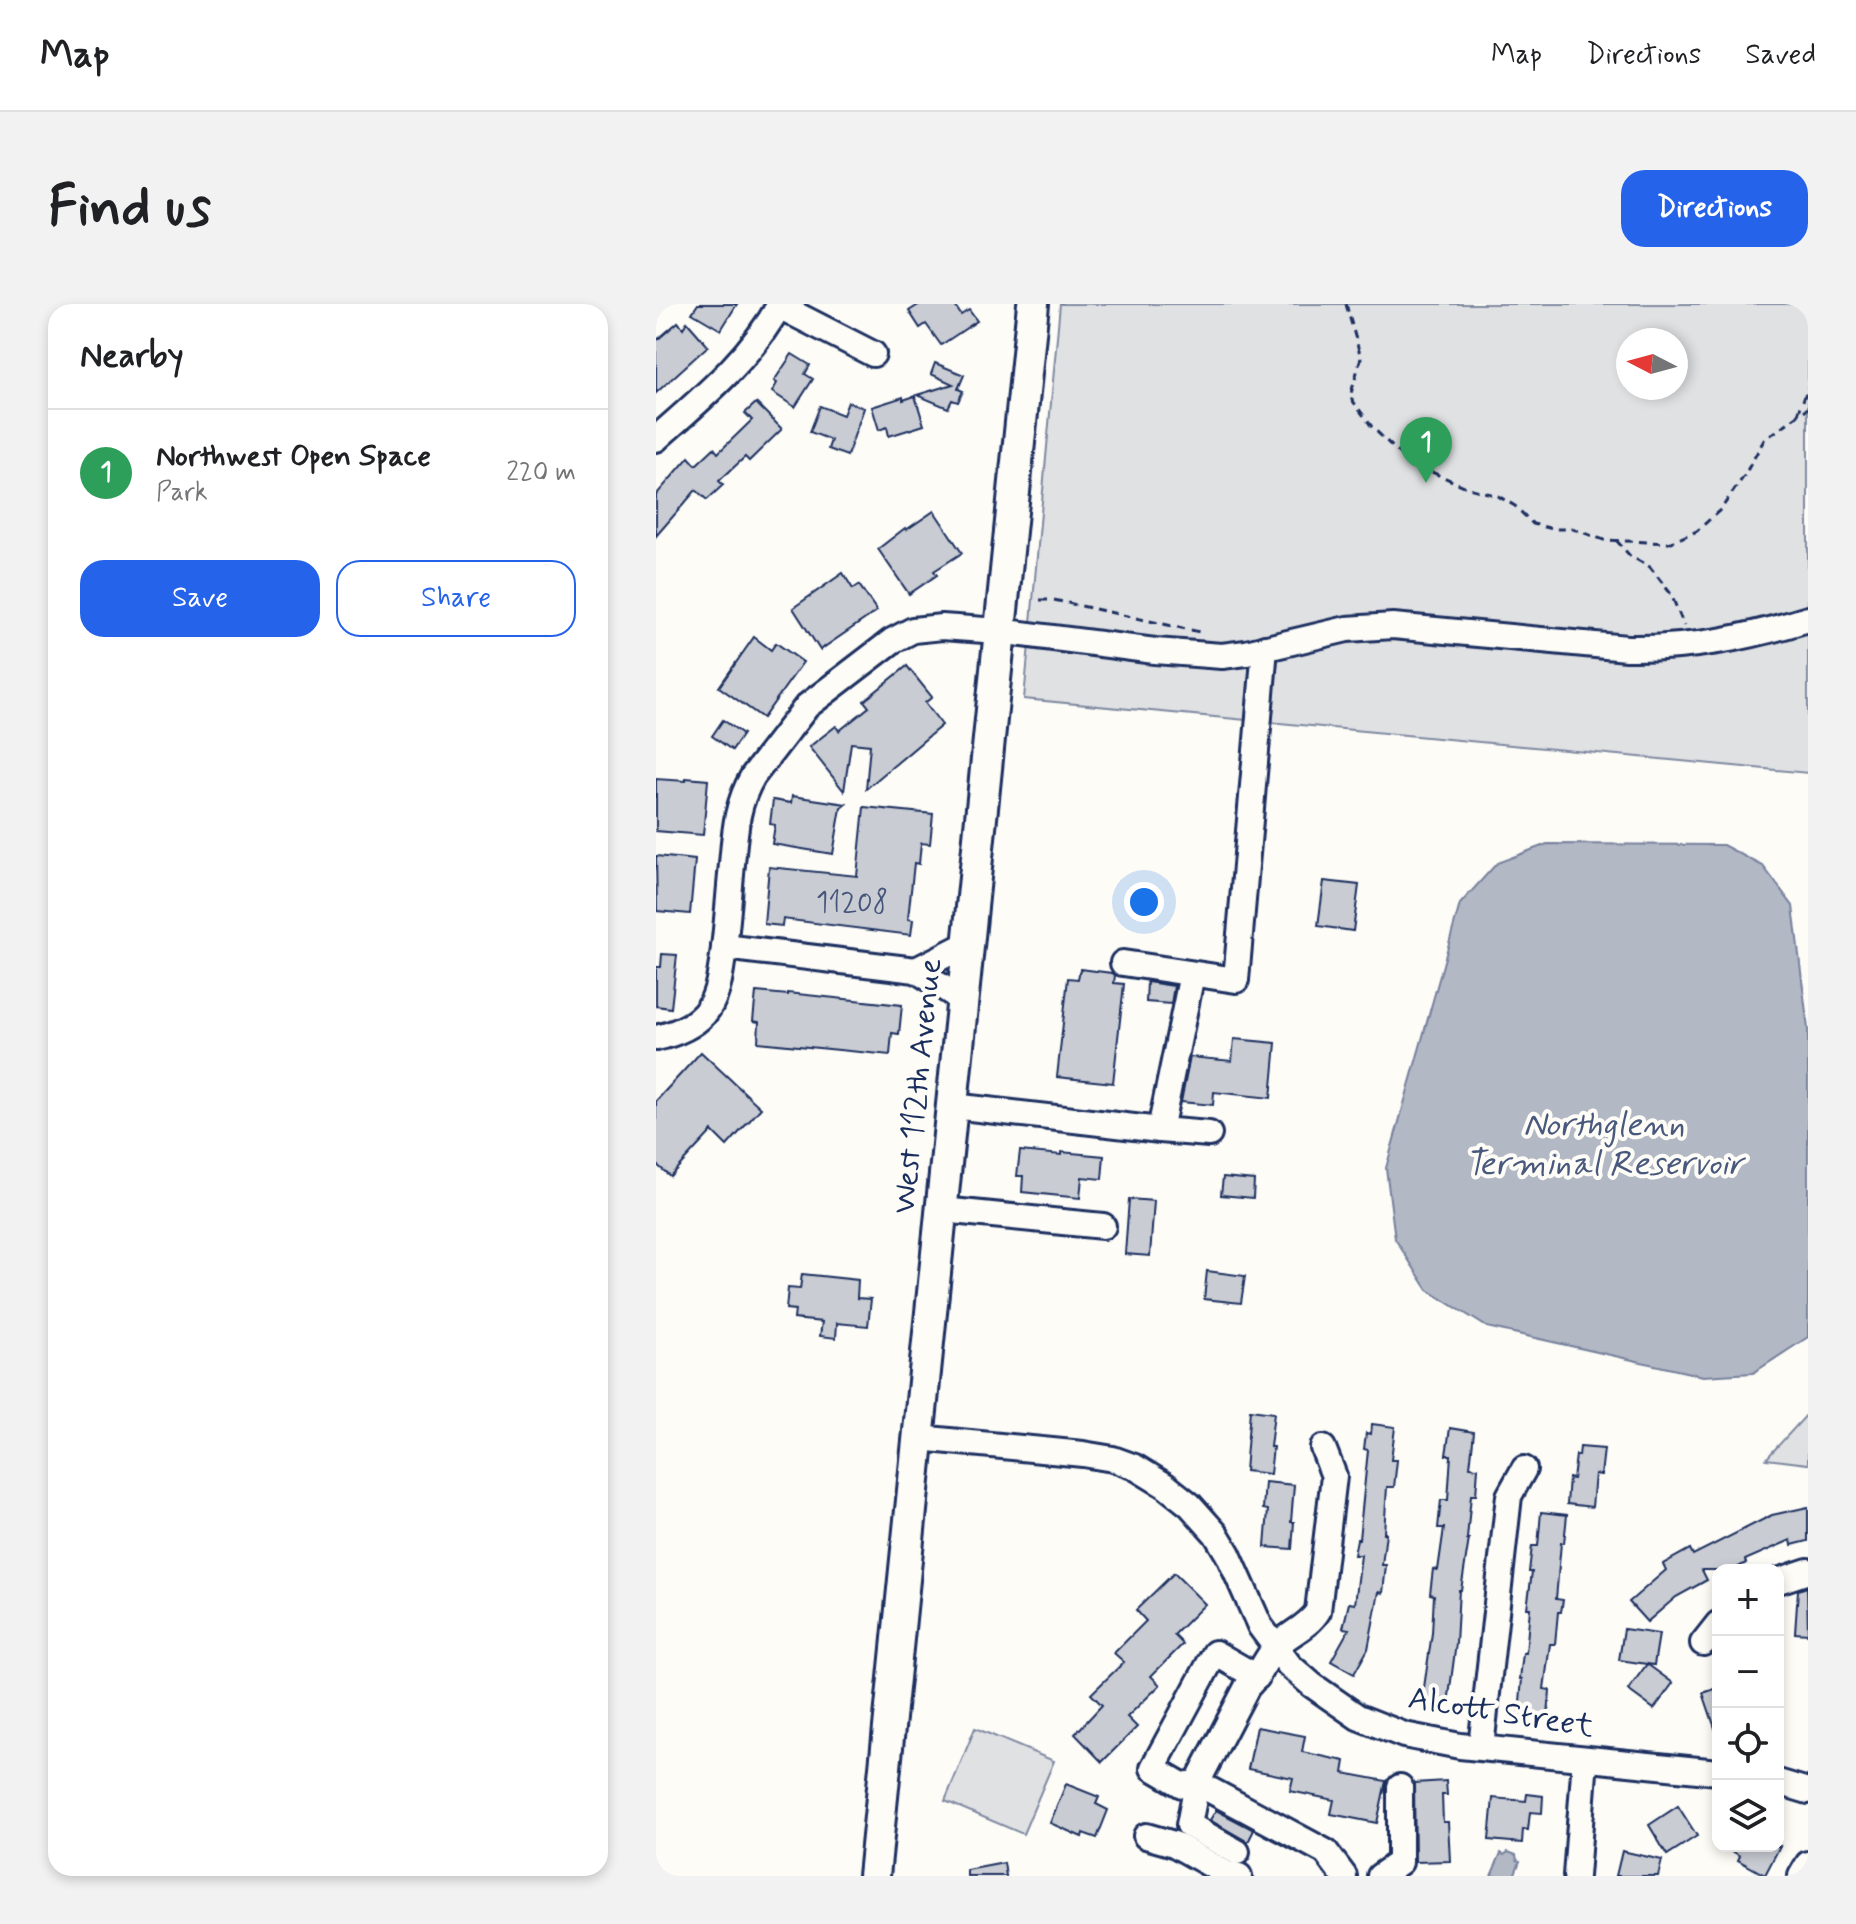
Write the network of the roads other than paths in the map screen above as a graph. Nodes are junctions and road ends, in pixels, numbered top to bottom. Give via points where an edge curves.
1 (1033, 304) edge
2 (780, 305) edge
3 (873, 354) dead end
4 (656, 439) edge
5 (1808, 619) edge
6 (999, 631) junction
7 (1265, 648) junction
8 (969, 943) junction
9 (724, 947) junction
10 (1123, 963) dead end
11 (916, 970) junction
12 (1192, 974) junction
13 (964, 1001) junction
14 (656, 1038) edge
15 (953, 1106) junction
16 (1160, 1130) junction
17 (1209, 1134) dead end
18 (942, 1210) junction
19 (1103, 1226) dead end
20 (919, 1438) junction
21 (1323, 1448) dead end
22 (1524, 1469) dead end
23 (1808, 1571) edge
24 (1784, 1579) edge
25 (1275, 1647) junction
26 (1257, 1677) junction
27 (1481, 1747) junction
28 (1585, 1759) junction
29 (1712, 1771) edge
30 (1197, 1783) junction
31 (1784, 1784) edge
32 (1400, 1787) dead end
33 (1808, 1791) edge
34 (1146, 1836) dead end
35 (1238, 1864) edge
36 (1808, 1864) edge
37 (874, 1876) edge
38 (1344, 1876) edge
39 (1380, 1876) edge
40 (1576, 1876) edge
41 (1801, 1876) edge

1 - 6 main road, West 112th Avenue
2 - 3 street
2 - 4 street via 734,368
5 - 7 street via 1724,642 1664,649 1393,626 1347,629
6 - 7 street via 1222,656
6 - 8 main road, West 112th Avenue
6 - 9 street via 913,630 807,706 753,776 738,810
7 - 12 street via 1236,980
8 - 11 street
8 - 13 main road, West 112th Avenue
9 - 11 street
9 - 14 street via 719,983 705,1013 682,1031
10 - 12 street
11 - 13 street
12 - 16 street
13 - 15 main road, West 112th Avenue
15 - 16 street
15 - 18 main road, West 112th Avenue
16 - 17 street
18 - 19 street
18 - 20 main road, West 112th Avenue
20 - 25 street, Alcott Street via 1083,1454 1135,1467 1190,1505 1216,1534
20 - 37 main road, West 112th Avenue
21 - 25 street via 1334,1476 1320,1604 1314,1619
22 - 27 street via 1509,1496
23 - 24 street
25 - 26 street
25 - 27 street, Alcott Street via 1312,1685 1358,1717 1404,1735
26 - 30 street
26 - 30 street via 1215,1653 1153,1768 1182,1785
27 - 28 street, Alcott Street
28 - 29 street, Alcott Street
28 - 40 street
30 - 35 street via 1189,1825
30 - 38 street via 1326,1852
31 - 33 street
32 - 39 street via 1400,1862
34 - 35 street via 1174,1844 1227,1874
36 - 41 street

